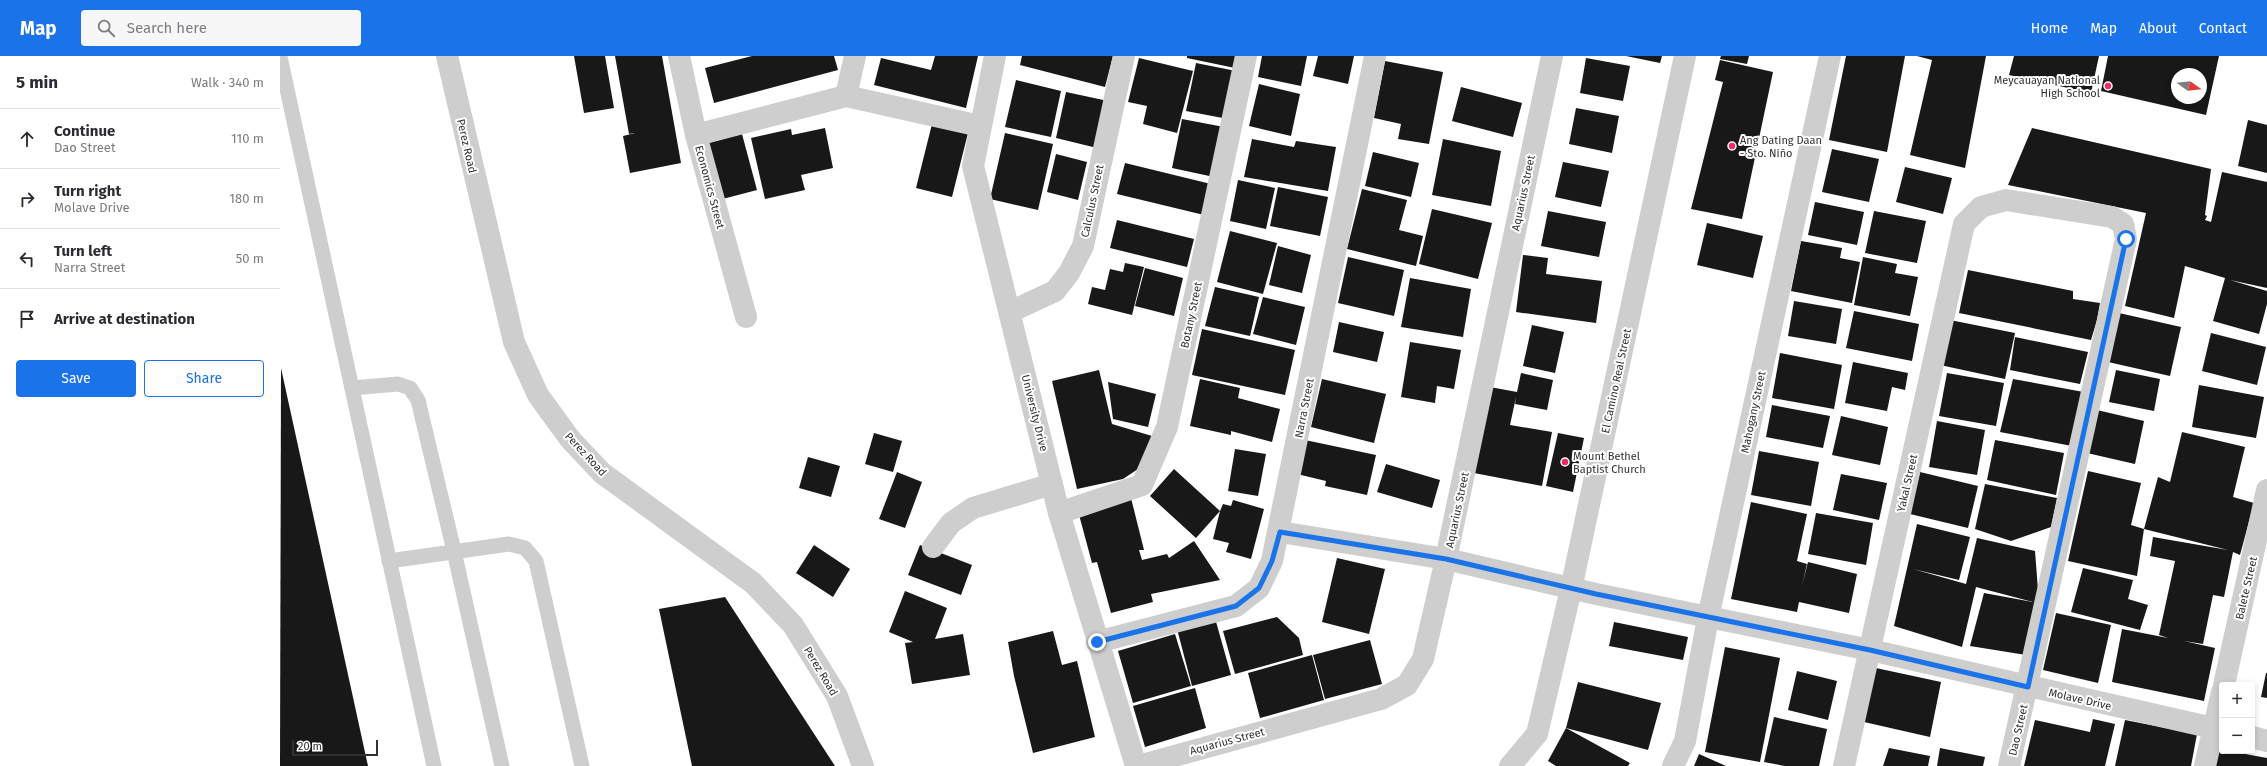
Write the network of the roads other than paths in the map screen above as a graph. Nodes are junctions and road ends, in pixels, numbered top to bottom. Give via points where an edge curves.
1 (447, 56) edge
2 (679, 56) edge
3 (855, 56) edge
4 (995, 56) edge
5 (1124, 56) edge
6 (1246, 56) edge
7 (1375, 56) edge
8 (1552, 56) edge
9 (1685, 56) edge
10 (1830, 56) edge
11 (280, 57) edge
12 (846, 96) junction
13 (980, 126) junction
14 (696, 134) junction
15 (2123, 224) joint
16 (1010, 312) junction
17 (746, 317) dead end
18 (352, 388) junction
19 (1052, 484) junction
20 (2267, 490) edge
21 (1059, 513) junction
22 (1280, 532) junction
23 (2262, 541) edge
24 (933, 547) dead end
25 (454, 551) junction
26 (1446, 559) junction
27 (389, 561) junction
28 (1571, 588) junction
29 (1708, 618) junction
30 (1097, 642) junction
31 (1870, 650) junction
32 (2225, 682) edge
33 (2028, 687) junction
34 (2219, 718) edge
35 (2218, 729) edge
36 (2255, 738) edge
37 (2267, 741) edge
38 (434, 766) edge
39 (502, 766) edge
40 (582, 766) edge
41 (863, 766) edge
42 (1137, 766) edge
43 (1510, 766) edge
44 (1673, 766) edge
45 (1844, 766) edge
46 (2010, 766) edge
47 (2205, 766) edge

1 - 41 street, Perez Road via 514,342 538,395 570,439 602,473 753,583 794,625 837,696
2 - 14 street, Economics Street
3 - 12 street
4 - 13 street, University Drive
5 - 16 street, Calculus Street via 1083,246 1069,273 1055,291
6 - 21 street, Botany Street via 1167,427 1142,484
7 - 22 street, Narra Street
8 - 26 street, Aquarius Street
9 - 28 street, El Camino Real Street
10 - 29 street, Mahogany Street
11 - 18 lane
12 - 13 street
12 - 14 street
13 - 16 street, University Drive via 973,166
14 - 17 street, Economics Street
15 - 31 street, Yakal Street via 2112,217 2006,200 1981,207 1964,224
15 - 33 street, Dao Street via 2126,239
16 - 19 street, University Drive
18 - 25 lane via 398,384 410,388 418,400
18 - 27 lane
19 - 21 street, University Drive
19 - 24 street via 973,508 951,523
20 - 23 street, Balete Street
21 - 30 street, University Drive
22 - 26 street, Molave Drive
22 - 30 street, Narra Street via 1272,561 1259,588 1236,606
23 - 32 street, Balete Street
25 - 27 lane
25 - 39 lane
25 - 40 lane via 509,544 524,548 536,561
26 - 28 street, Molave Drive
26 - 42 street, Aquarius Street via 1423,659 1407,685 1381,699
27 - 38 lane
28 - 29 street, Molave Drive
28 - 43 street, El Camino Real Street via 1537,734
29 - 31 street, Molave Drive
29 - 44 street, Mahogany Street via 1685,741
30 - 42 street, University Drive
31 - 33 street, Molave Drive
31 - 45 street, Yakal Street
33 - 35 street, Molave Drive
33 - 46 street, Dao Street
34 - 35 street
35 - 47 street
36 - 37 street

